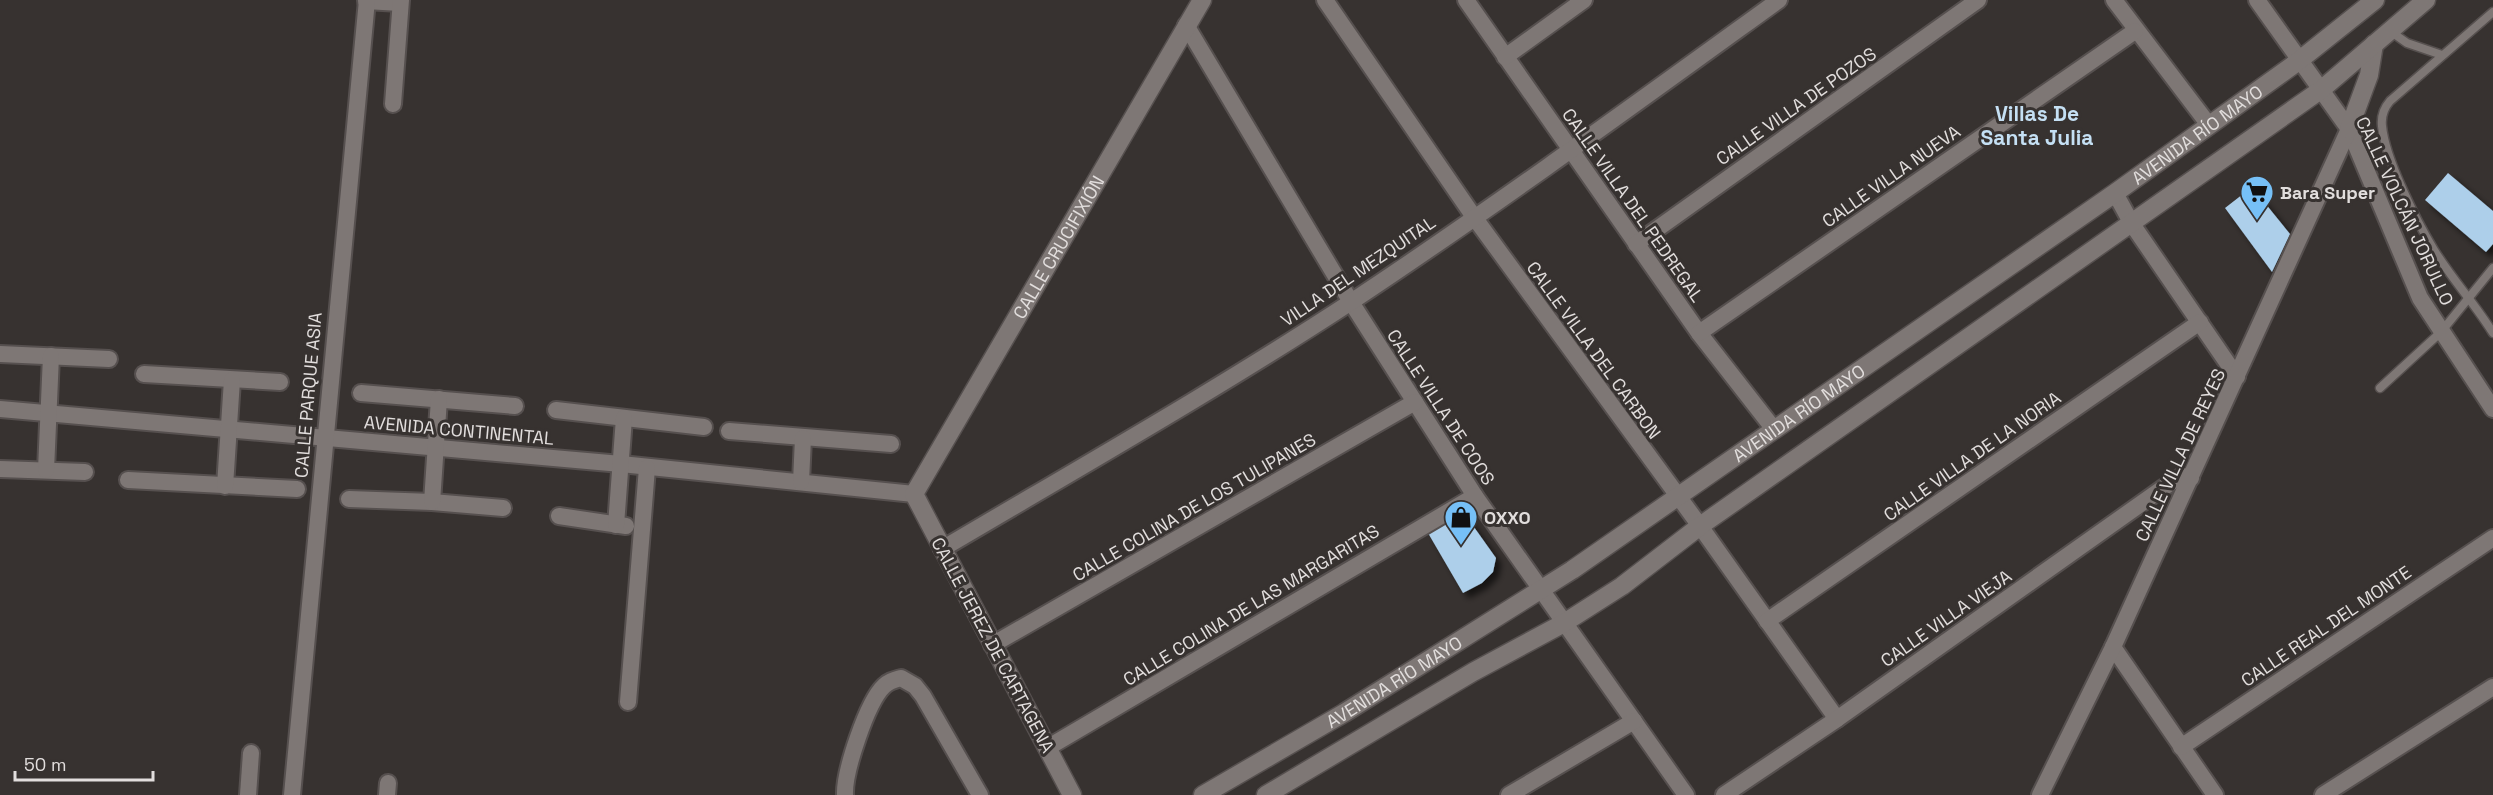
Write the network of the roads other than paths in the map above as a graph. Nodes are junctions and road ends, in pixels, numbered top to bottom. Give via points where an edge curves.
1 (366, 0) edge
2 (1202, 0) edge
3 (1324, 0) edge
4 (1466, 0) edge
5 (1584, 0) edge
6 (1779, 0) edge
7 (1978, 0) edge
8 (2114, 0) edge
9 (2257, 0) edge
10 (2375, 0) edge
11 (2426, 0) edge
12 (401, 2) edge
13 (2493, 12) edge
14 (1186, 26) junction
15 (2135, 31) junction
16 (2390, 31) junction
17 (2374, 44) junction
18 (2442, 55) junction
19 (1505, 57) junction
20 (2300, 60) junction
21 (2322, 88) junction
22 (393, 104) dead end
23 (2209, 125) junction
24 (2349, 129) junction
25 (1572, 150) junction
26 (2115, 193) junction
27 (1474, 217) junction
28 (2132, 224) junction
29 (1636, 244) junction
30 (2493, 268) edge
31 (2470, 298) junction
32 (1351, 302) junction
33 (2200, 322) junction
34 (2441, 332) junction
35 (1699, 333) junction
36 (2493, 333) edge
37 (0, 354) edge
38 (51, 356) junction
39 (109, 359) dead end
40 (144, 374) dead end
41 (2237, 377) junction
42 (232, 380) junction
43 (280, 382) dead end
44 (2380, 388) dead end
45 (361, 393) dead end
46 (439, 399) junction
47 (1415, 402) junction
48 (515, 406) dead end
49 (0, 409) edge
50 (2493, 409) edge
51 (556, 410) dead end
52 (49, 413) junction
53 (624, 418) junction
54 (704, 427) dead end
55 (1773, 428) junction
56 (230, 430) junction
57 (729, 431) dead end
58 (323, 438) junction
59 (803, 438) junction
60 (891, 444) dead end
61 (437, 448) junction
62 (621, 464) junction
63 (647, 468) junction
64 (0, 469) edge
65 (46, 470) junction
66 (85, 472) dead end
67 (2191, 478) junction
68 (128, 480) dead end
69 (801, 482) junction
70 (225, 486) junction
71 (297, 489) dead end
72 (914, 494) junction
73 (1474, 496) junction
74 (1676, 496) junction
75 (349, 499) dead end
76 (432, 502) junction
77 (503, 508) dead end
78 (559, 516) dead end
79 (616, 525) junction
80 (1700, 526) junction
81 (640, 528) junction
82 (2493, 538) edge
83 (942, 549) junction
84 (1540, 591) junction
85 (1767, 621) junction
86 (1564, 623) junction
87 (992, 645) junction
88 (2113, 646) junction
89 (2493, 687) edge
90 (628, 702) dead end
91 (1837, 719) junction
92 (1635, 721) junction
93 (1047, 747) junction
94 (2181, 747) junction
95 (251, 753) dead end
96 (248, 795) edge
97 (292, 795) edge
98 (845, 795) edge
99 (980, 795) edge
100 (1072, 795) edge
101 (1203, 795) edge
102 (1266, 795) edge
103 (1509, 795) edge
104 (1686, 795) edge
105 (1724, 795) edge
106 (2040, 795) edge
107 (2215, 795) edge
108 (2323, 795) edge

1 - 12 street
1 - 58 street, CALLE PARQUE ASIA
2 - 14 street, CALLE CRUCIFIXIÓN
3 - 27 street, CALLE VILLA DEL CARBON
4 - 19 street, CALLE VILLA DEL PEDREGAL
5 - 19 street
6 - 25 street, VILLA DEL MEZQUITAL
7 - 29 street, CALLE VILLA DE POZOS
8 - 15 street
9 - 20 street, CALLE VOLCÁN JORULLO
10 - 20 street, AVENIDA RÍO MAYO
11 - 16 street, AVENIDA RÍO MAYO
12 - 22 street
13 - 18 lane
14 - 32 street, CALLE VILLA DE COOS
14 - 72 street, CALLE CRUCIFIXIÓN
15 - 23 street
15 - 35 street, CALLE VILLA NUEVA
16 - 17 street, AVENIDA RÍO MAYO
16 - 18 lane via 2407,43
17 - 21 street, AVENIDA RÍO MAYO
17 - 24 street via 2369,75
18 - 31 lane via 2390,101 2384,109 2382,124 2419,223
19 - 25 street, CALLE VILLA DEL PEDREGAL
20 - 21 street, CALLE VOLCÁN JORULLO
20 - 23 street, AVENIDA RÍO MAYO
21 - 24 street, CALLE VOLCÁN JORULLO
21 - 28 street, AVENIDA RÍO MAYO
23 - 26 street, AVENIDA RÍO MAYO
24 - 34 street, CALLE VOLCÁN JORULLO via 2420,298
24 - 41 street, CALLE VILLA DE REYES
25 - 27 street, VILLA DEL MEZQUITAL
25 - 29 street, CALLE VILLA DEL PEDREGAL
26 - 28 street
26 - 55 street, AVENIDA RÍO MAYO
27 - 32 street, VILLA DEL MEZQUITAL
27 - 74 street, CALLE VILLA DEL CARBON
28 - 33 street
28 - 80 street, AVENIDA RÍO MAYO
29 - 35 street, CALLE VILLA DEL PEDREGAL
30 - 31 lane
31 - 34 lane
31 - 36 lane
32 - 47 street, CALLE VILLA DE COOS
32 - 83 street, VILLA DEL MEZQUITAL
33 - 41 street
33 - 85 street, CALLE VILLA DE LA NORIA
34 - 44 lane
34 - 50 street, CALLE VOLCÁN JORULLO
35 - 55 street, CALLE VILLA DEL PEDREGAL
37 - 38 street
38 - 39 street
38 - 52 street
40 - 42 street
41 - 67 street, CALLE VILLA DE REYES
42 - 43 street
42 - 56 street
45 - 46 street
46 - 48 street
46 - 61 street
47 - 73 street, CALLE VILLA DE COOS
47 - 87 street, CALLE COLINA DE LOS TULIPANES
49 - 52 street, AVENIDA CONTINENTAL
51 - 53 street
52 - 56 street, AVENIDA CONTINENTAL
52 - 65 street
53 - 54 street
53 - 62 street
55 - 74 street, AVENIDA RÍO MAYO
56 - 58 street, AVENIDA CONTINENTAL
56 - 70 street
57 - 59 street
58 - 61 street, AVENIDA CONTINENTAL
58 - 97 street, CALLE PARQUE ASIA
59 - 60 street
59 - 69 street
61 - 62 street, AVENIDA CONTINENTAL
61 - 76 street
62 - 63 street, AVENIDA CONTINENTAL
62 - 79 street
63 - 69 street, AVENIDA CONTINENTAL
63 - 81 street
64 - 65 street
65 - 66 street
67 - 88 street, CALLE VILLA DE REYES
67 - 91 street, CALLE VILLA VIEJA via 2183,476 2173,481
68 - 70 street
69 - 72 street, AVENIDA CONTINENTAL
70 - 71 street
72 - 83 street, CALLE JEREZ DE CARTAGENA
73 - 84 street, CALLE VILLA DE COOS
73 - 93 street, CALLE COLINA DE LAS MARGARITAS
74 - 80 street, CALLE VILLA DEL CARBON
74 - 84 street, AVENIDA RÍO MAYO
75 - 76 street
76 - 77 street
78 - 79 street
79 - 81 street
80 - 85 street, CALLE VILLA DEL CARBON
80 - 86 street, AVENIDA RÍO MAYO via 1622,586
81 - 90 street
82 - 94 street, CALLE REAL DEL MONTE
83 - 87 street, CALLE JEREZ DE CARTAGENA
84 - 86 street, CALLE VILLA DE COOS
84 - 101 street, AVENIDA RÍO MAYO
85 - 91 street, CALLE VILLA DEL CARBON
86 - 92 street, CALLE VILLA DE COOS
86 - 102 street, AVENIDA RÍO MAYO via 1473,672
87 - 93 street, CALLE JEREZ DE CARTAGENA
88 - 94 street
88 - 106 street, CALLE VILLA DE REYES
89 - 108 street
91 - 105 street, CALLE VILLA VIEJA
92 - 103 street
92 - 104 street, CALLE VILLA DE COOS
93 - 100 street, CALLE JEREZ DE CARTAGENA
94 - 107 street
95 - 96 street
98 - 99 street via 851,756 876,697 883,686 901,678 923,696

